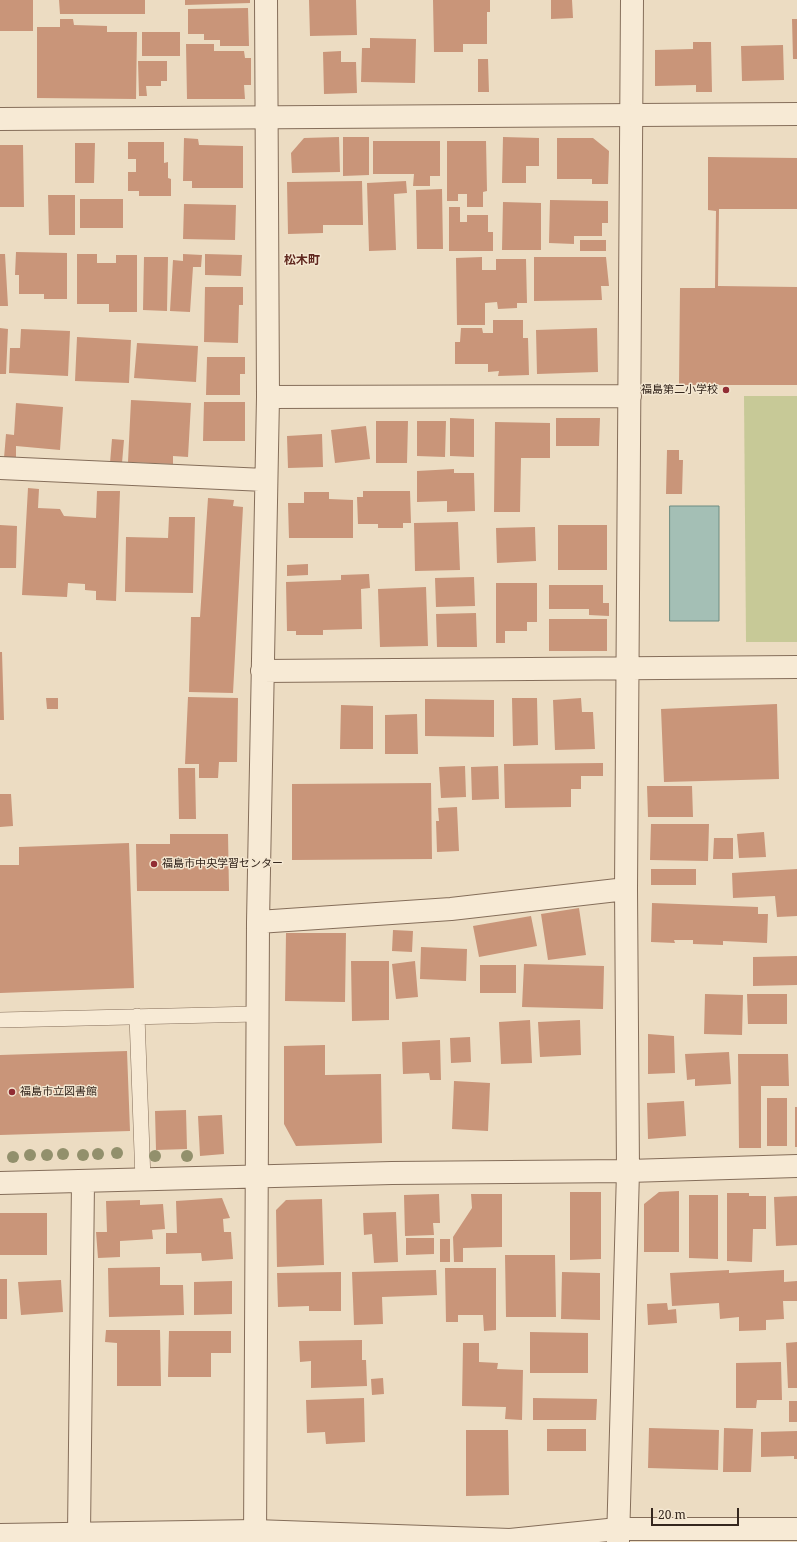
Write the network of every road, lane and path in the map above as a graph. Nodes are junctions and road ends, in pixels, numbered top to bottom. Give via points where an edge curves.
1 (266, 0) edge
2 (632, 0) edge
3 (797, 114) edge
4 (631, 115) junction
5 (266, 116) junction
6 (0, 119) edge
7 (630, 396) junction
8 (268, 397) junction
9 (0, 468) edge
10 (265, 480) junction
11 (797, 666) edge
12 (628, 667) junction
13 (262, 671) junction
14 (626, 889) junction
15 (258, 922) junction
16 (257, 1014) junction
17 (137, 1016) junction
18 (0, 1020) edge
19 (797, 1166) edge
20 (628, 1171) junction
21 (256, 1177) junction
22 (143, 1180) junction
23 (83, 1182) junction
24 (0, 1184) edge
25 (797, 1529) edge
26 (79, 1533) junction
27 (0, 1535) edge
28 (618, 1536) edge
29 (255, 1537) edge

1 - 5 street
2 - 4 street
3 - 4 street
4 - 5 street
4 - 7 street
5 - 6 street
5 - 8 street
7 - 8 street
7 - 12 street
8 - 10 street
9 - 10 street
10 - 13 street
11 - 12 street
12 - 13 street
12 - 14 street
13 - 15 street
14 - 15 street via 451,909
14 - 20 street
15 - 16 street
16 - 17 lane
16 - 21 street
17 - 18 lane
17 - 22 lane
19 - 20 street
20 - 21 street
20 - 28 street
21 - 22 street
21 - 29 street
22 - 23 street
23 - 24 street
23 - 26 street
25 - 28 street
26 - 27 street
26 - 29 street
28 - 29 street via 510,1540

